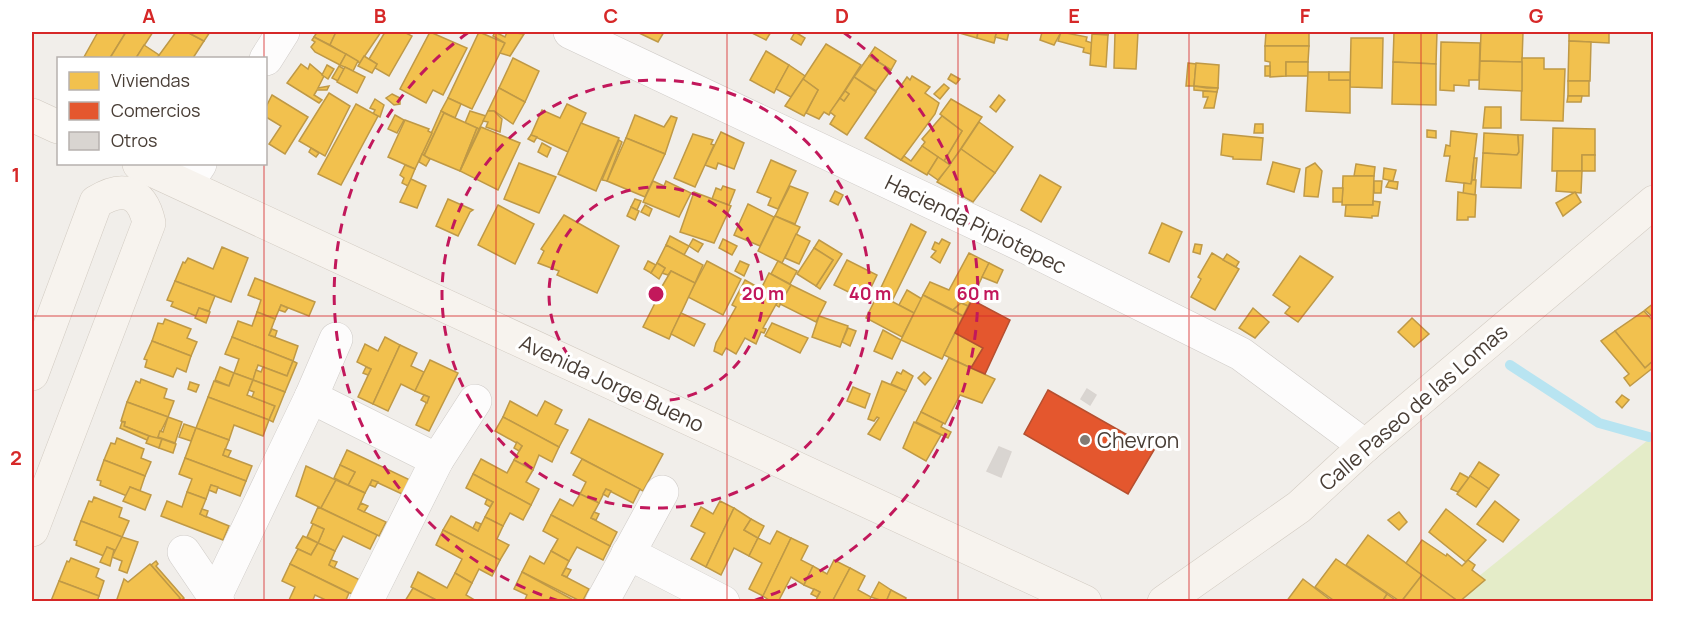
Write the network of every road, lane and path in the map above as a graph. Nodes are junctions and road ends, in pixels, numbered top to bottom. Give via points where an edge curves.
1 (283, 32) edge
2 (570, 32) edge
3 (267, 57) edge
4 (32, 115) edge
5 (57, 127) edge
6 (144, 165) edge
7 (193, 174) edge
8 (1653, 202) edge
9 (336, 339) dead end
10 (32, 374) edge
11 (311, 398) junction
12 (475, 401) dead end
13 (1365, 446) junction
14 (437, 460) junction
15 (40, 486) edge
16 (662, 492) dead end
17 (32, 530) edge
18 (184, 552) dead end
19 (628, 553) junction
20 (1066, 598) edge
21 (216, 599) edge
22 (366, 602) edge
23 (602, 602) edge
24 (723, 602) edge
25 (1164, 602) edge

1 - 3 street
2 - 13 street, Hacienda Pipiotepec via 1020,244 1241,354
4 - 5 main road
6 - 7 main road, Avenida Jorge Bueno
7 - 20 main road, Avenida Jorge Bueno
8 - 13 main road, Calle Paseo de las Lomas
9 - 11 street
10 - 15 main road via 96,202 112,192 130,193 145,206 149,223
11 - 14 street
11 - 21 street
12 - 14 street
13 - 25 main road, Calle Paseo de las Lomas via 1299,507
14 - 22 street
15 - 17 main road
16 - 19 street
18 - 21 street
19 - 23 street
19 - 24 street

